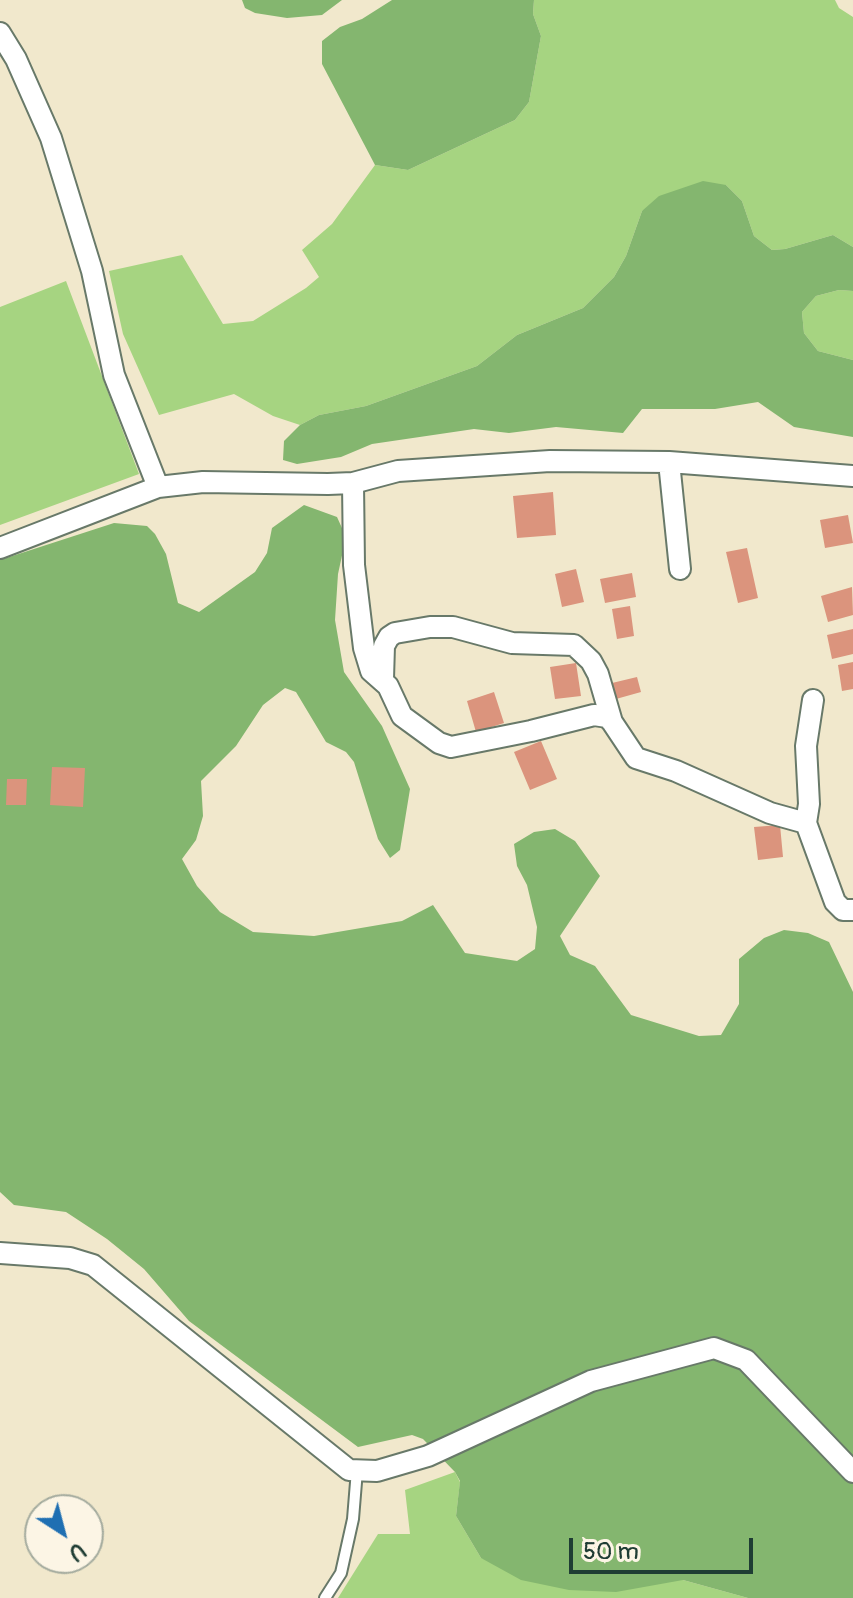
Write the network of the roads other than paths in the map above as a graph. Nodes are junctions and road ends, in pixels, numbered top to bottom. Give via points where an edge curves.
1 (0, 33) edge
2 (669, 462) junction
3 (853, 476) edge
4 (353, 483) junction
5 (158, 487) junction
6 (0, 548) edge
7 (680, 569) dead end
8 (383, 679) junction
9 (813, 700) dead end
10 (612, 722) junction
11 (806, 823) junction
12 (853, 910) edge
13 (0, 1253) edge
14 (357, 1470) junction
15 (853, 1472) edge
16 (325, 1598) edge

1 - 5 street via 51,138 92,271 114,375
2 - 3 street
2 - 4 street via 550,461 398,471
2 - 7 street
4 - 5 street via 203,482
4 - 8 street via 359,624 371,671
5 - 6 street
8 - 10 street via 402,716 444,746 594,715
8 - 10 street via 384,646 395,633 453,627 512,643 574,645 598,674
9 - 11 street via 806,746
10 - 11 street via 644,762
11 - 12 street via 835,902 843,910
13 - 14 street via 93,1265 349,1470
14 - 15 street via 377,1471 428,1456 591,1381 714,1348 746,1360
14 - 16 lane via 341,1573

